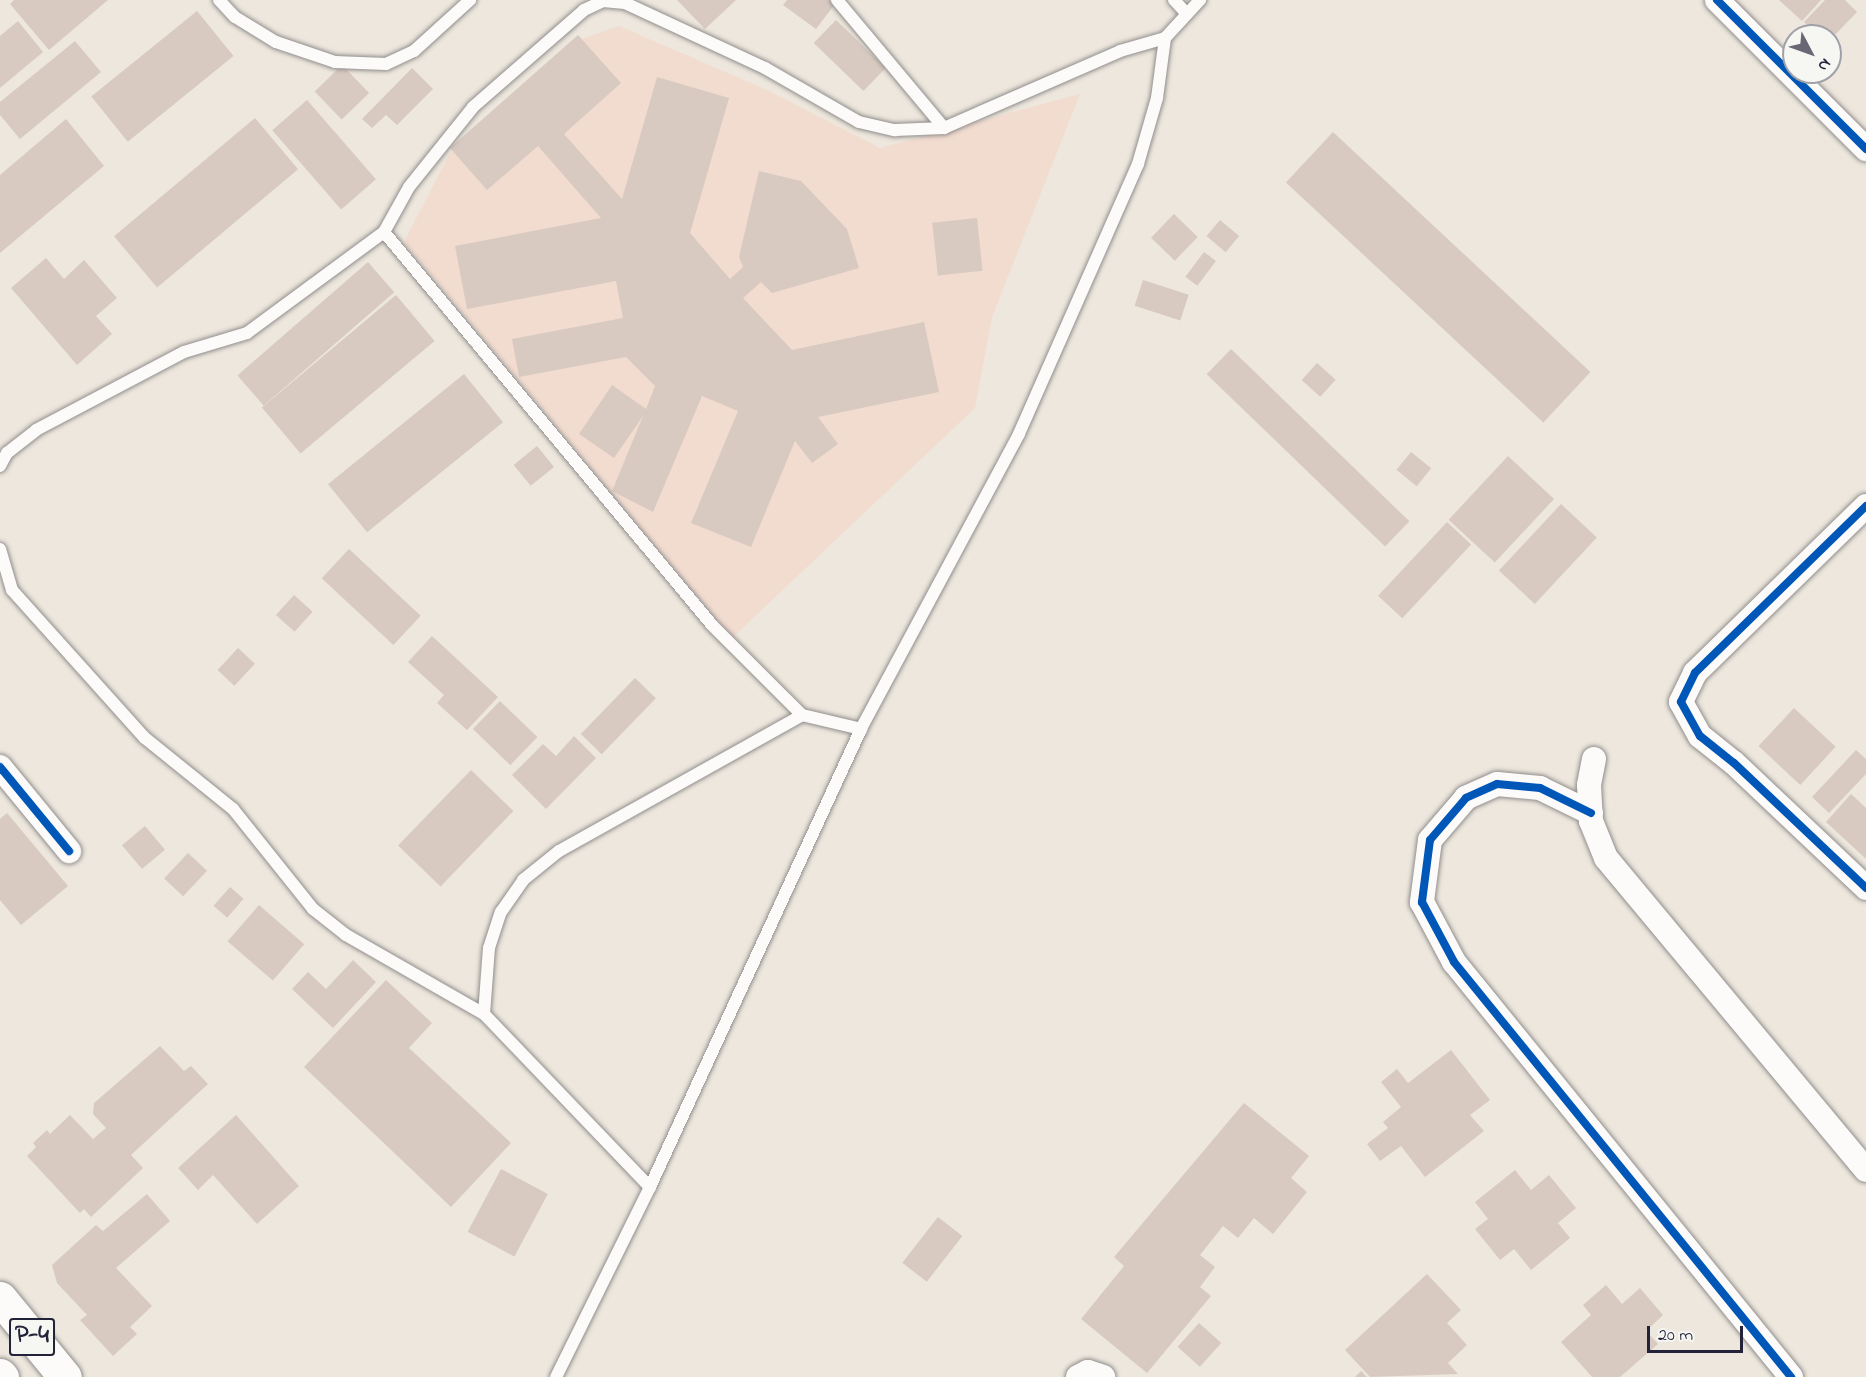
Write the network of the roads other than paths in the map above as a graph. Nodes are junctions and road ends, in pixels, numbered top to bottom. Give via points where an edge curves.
1 (219, 0) edge
2 (470, 0) edge
3 (837, 0) edge
4 (1174, 0) edge
5 (1200, 0) edge
6 (1717, 0) edge
7 (1187, 14) junction
8 (1165, 38) junction
9 (944, 128) junction
10 (1866, 149) edge
11 (384, 232) junction
12 (0, 466) edge
13 (1866, 506) edge
14 (0, 549) edge
15 (802, 715) junction
16 (861, 729) junction
17 (1594, 759) dead end
18 (4, 782) edge
19 (1591, 813) junction
20 (69, 851) dead end
21 (1866, 888) edge
22 (484, 1014) junction
23 (1866, 1170) edge
24 (650, 1187) junction
25 (0, 1298) edge
26 (65, 1377) edge
27 (556, 1377) edge
28 (1078, 1377) edge
29 (1103, 1377) edge
30 (1791, 1377) edge

1 - 2 lane via 235,17 276,42 335,62 386,64 414,51
3 - 9 lane
4 - 7 lane
5 - 7 lane
6 - 10 street
7 - 8 lane
8 - 9 lane via 1119,51
8 - 16 lane via 1157,98 1138,164 1019,434
9 - 11 lane via 895,130 859,122 765,68 625,3 603,1 584,10 473,107 409,187
11 - 12 lane via 247,333 184,352 36,430 7,453
11 - 15 lane via 712,625
13 - 21 street via 1695,673 1681,702 1700,736 1734,763
14 - 22 lane via 12,590 145,738 233,809 313,909 346,935
15 - 16 lane
15 - 22 lane via 559,851 523,880 501,912 489,948
16 - 24 lane
17 - 19 street via 1589,785
18 - 20 street
19 - 23 street via 1606,858
19 - 30 street via 1540,788 1497,784 1466,798 1430,840 1422,902 1454,962
22 - 24 lane
24 - 27 lane
25 - 26 highway, P-4
28 - 29 street via 1088,1372

